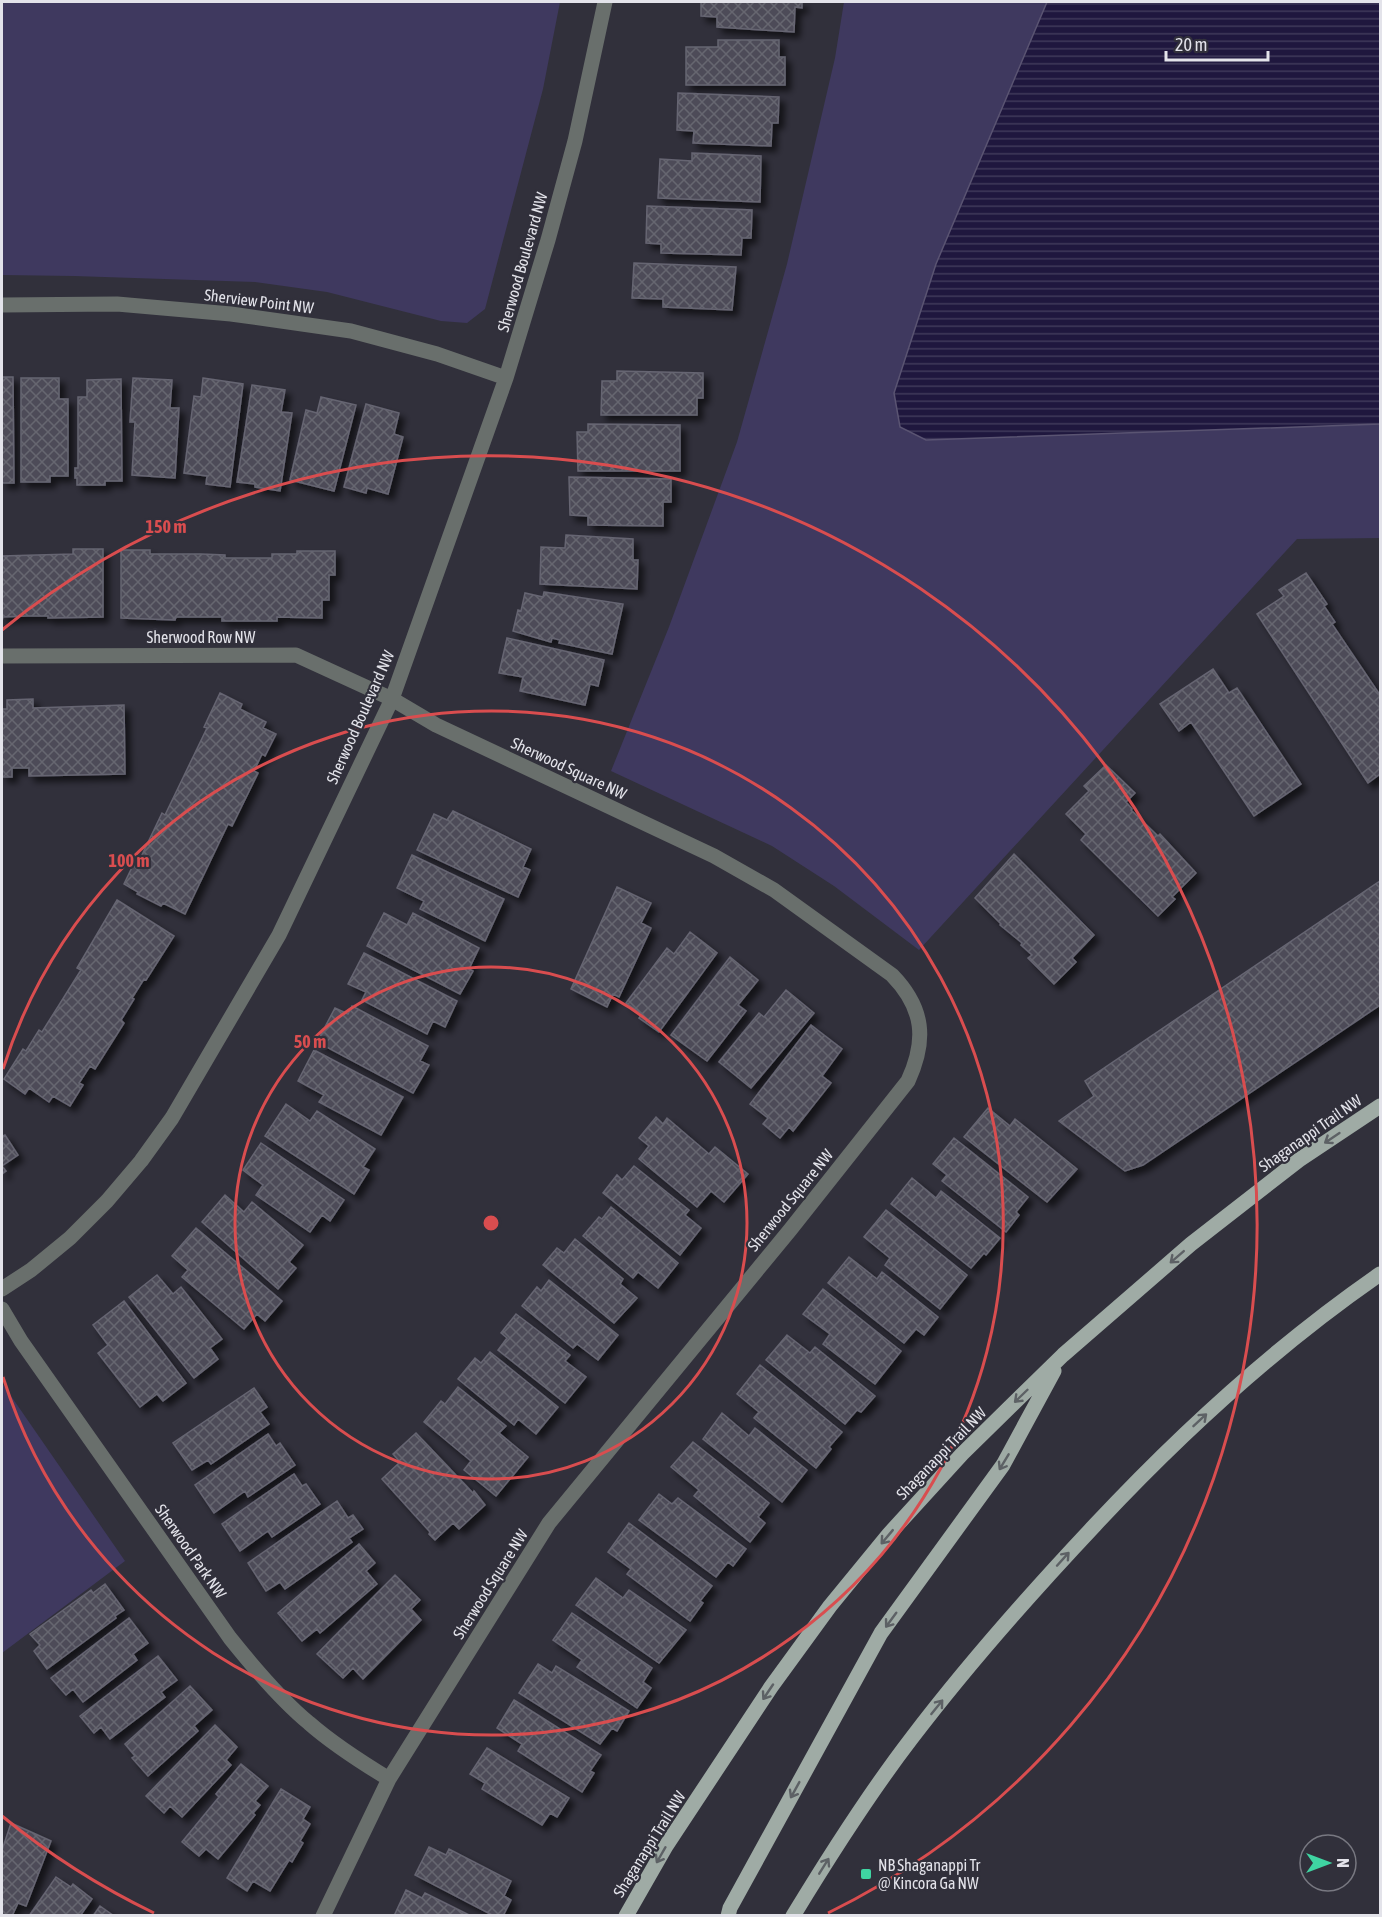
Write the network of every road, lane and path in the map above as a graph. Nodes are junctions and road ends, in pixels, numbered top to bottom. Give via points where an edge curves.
1 (605, 2) edge
2 (2, 305) edge
3 (506, 378) junction
4 (2, 656) edge
5 (392, 699) junction
6 (1380, 1106) edge
7 (1380, 1274) edge
8 (2, 1289) edge
9 (2, 1309) edge
10 (1063, 1355) junction
11 (389, 1779) junction
12 (323, 1916) edge
13 (626, 1916) edge
14 (728, 1916) edge
15 (793, 1916) edge

1 - 3 street, Sherwood Boulevard NW via 572,152
2 - 3 street, Sherview Point NW via 117,304 340,329 437,354
3 - 5 street, Sherwood Boulevard NW
4 - 5 street, Sherwood Row NW via 296,655
5 - 8 street, Sherwood Boulevard NW via 279,934 172,1119 107,1201 31,1270
5 - 11 street, Sherwood Square NW via 436,725 714,856 774,890 905,988 920,1023 921,1043 908,1081 549,1523
6 -> 10 main road, Shaganappi Trail NW via 1299,1160 1200,1237
15 -> 7 main road via 911,1739 1067,1555 1137,1480 1220,1402 1295,1338
9 - 11 street, Sherwood Park NW via 238,1647 308,1722 345,1752
10 -> 13 main road, Shaganappi Trail NW via 962,1454 830,1606 771,1687 666,1846
10 -> 14 main road via 1003,1465 881,1633
11 - 12 street, Sherwood Square NW

